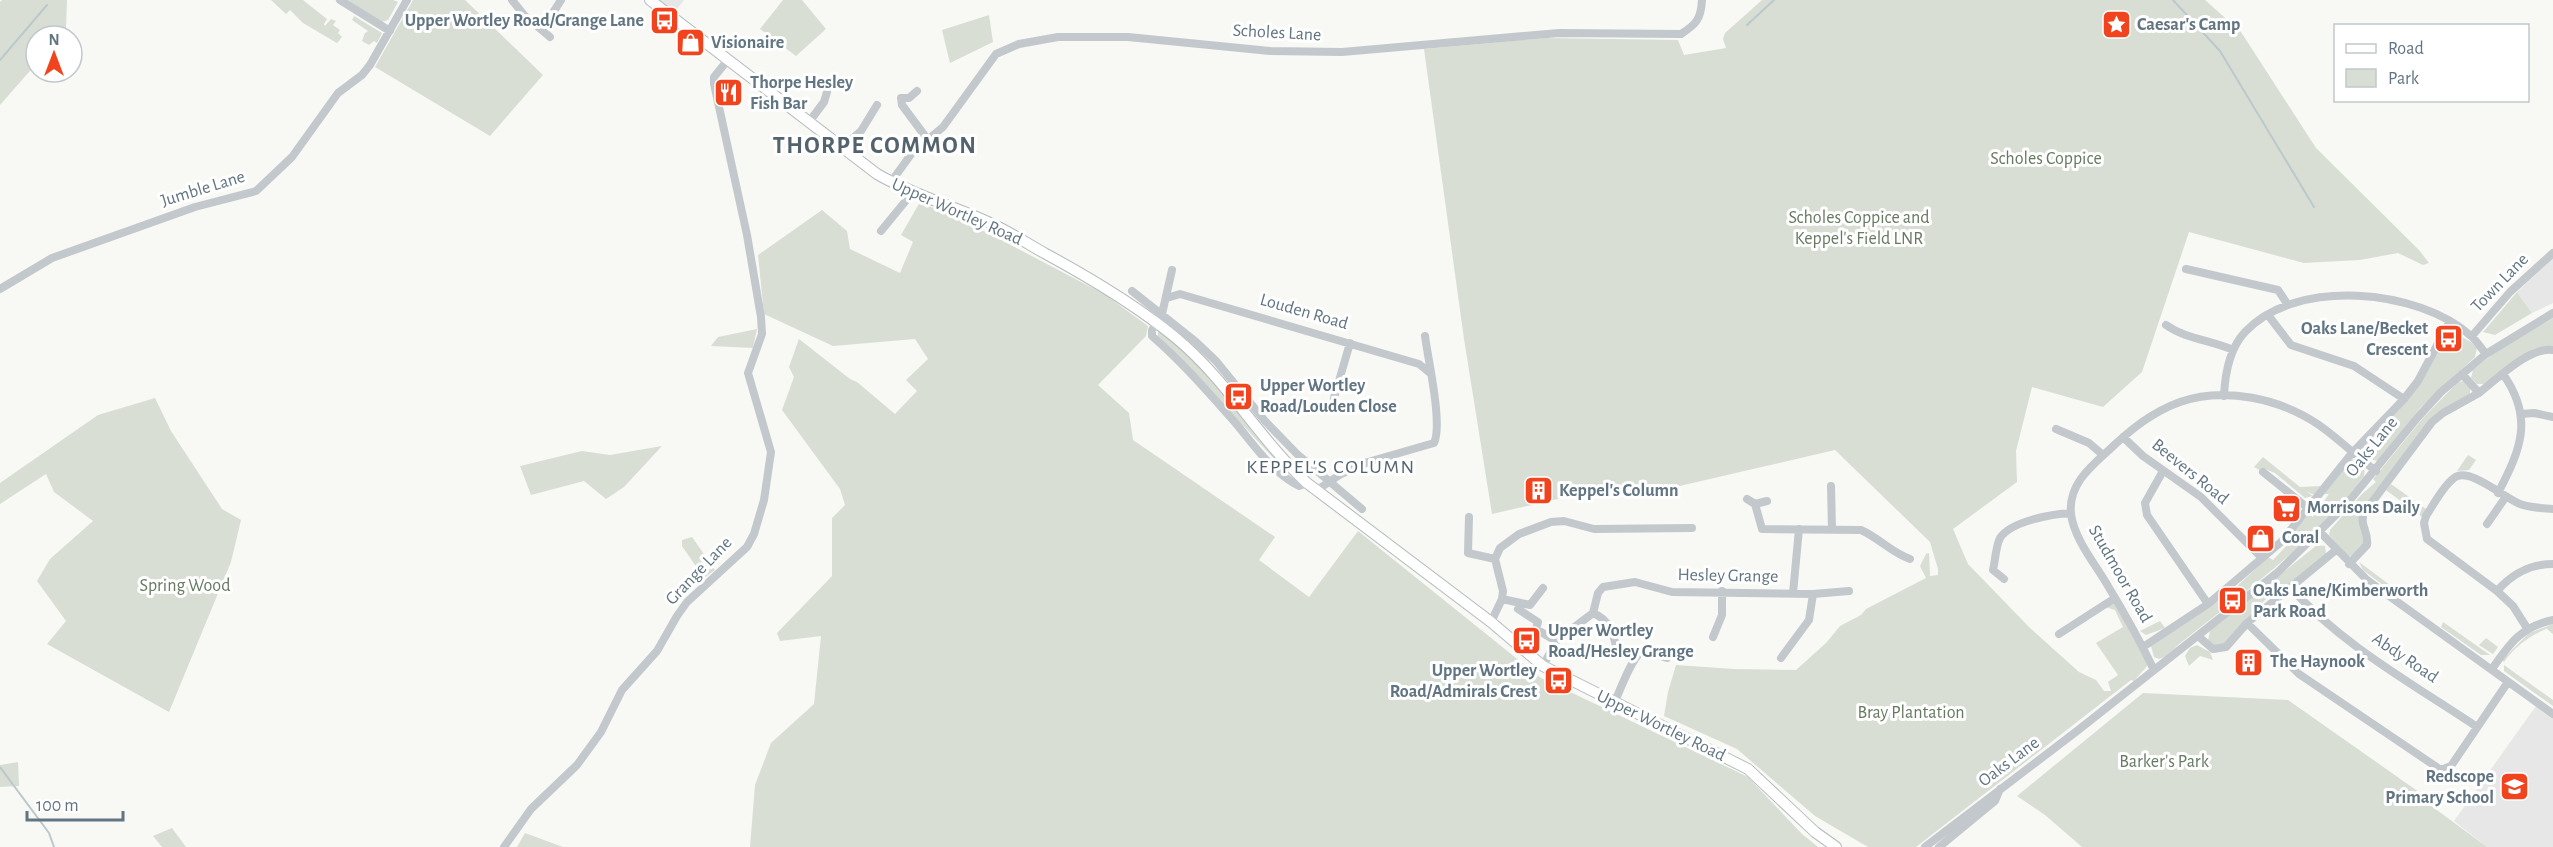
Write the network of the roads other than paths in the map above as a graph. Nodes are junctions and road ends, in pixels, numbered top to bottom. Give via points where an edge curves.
1 (340, 0) edge
2 (407, 0) edge
3 (512, 0) edge
4 (561, 0) edge
5 (650, 0) edge
6 (1702, 0) edge
7 (542, 30) junction
8 (390, 32) junction
9 (550, 37) dead end
10 (727, 61) junction
11 (917, 91) dead end
12 (827, 92) dead end
13 (877, 105) dead end
14 (809, 122) junction
15 (928, 140) junction
16 (842, 148) junction
17 (891, 182) junction
18 (913, 192) junction
19 (881, 231) dead end
20 (2553, 253) edge
21 (2186, 269) dead end
22 (1172, 270) dead end
23 (0, 289) edge
24 (1132, 291) dead end
25 (1167, 298) junction
26 (2288, 305) junction
27 (2553, 314) edge
28 (2268, 315) junction
29 (1160, 319) junction
30 (2450, 321) junction
31 (2166, 325) dead end
32 (1425, 336) dead end
33 (2472, 336) junction
34 (1350, 343) junction
35 (2232, 350) junction
36 (2553, 350) edge
37 (2482, 356) junction
38 (2465, 371) junction
39 (1430, 373) junction
40 (2504, 374) junction
41 (2479, 393) junction
42 (2224, 396) junction
43 (1334, 398) dead end
44 (2404, 399) junction
45 (2521, 414) junction
46 (2553, 417) edge
47 (2056, 429) dead end
48 (2123, 437) junction
49 (2352, 453) junction
50 (2103, 455) junction
51 (2163, 471) junction
52 (2376, 471) junction
53 (2263, 472) dead end
54 (1307, 483) junction
55 (1329, 483) junction
56 (1821, 485) dead end
57 (1317, 490) junction
58 (2502, 495) junction
59 (1767, 501) dead end
60 (1362, 509) dead end
61 (2309, 509) junction
62 (2553, 509) edge
63 (2071, 513) junction
64 (1469, 517) dead end
65 (2500, 522) dead end
66 (1692, 528) dead end
67 (1799, 529) junction
68 (1832, 529) junction
69 (2320, 532) junction
70 (2336, 550) junction
71 (2262, 558) junction
72 (1495, 559) junction
73 (1910, 559) dead end
74 (2349, 564) junction
75 (2553, 564) edge
76 (2004, 579) dead end
77 (1543, 588) dead end
78 (2291, 588) junction
79 (1722, 591) junction
80 (1849, 591) dead end
81 (2497, 591) junction
82 (1793, 593) junction
83 (1813, 594) junction
84 (2115, 598) junction
85 (1503, 599) junction
86 (2208, 603) junction
87 (1518, 609) dead end
88 (1593, 613) junction
89 (2553, 620) edge
90 (1491, 622) junction
91 (2247, 623) junction
92 (2527, 628) junction
93 (2059, 634) dead end
94 (2198, 636) junction
95 (1713, 637) dead end
96 (1556, 641) junction
97 (2143, 647) junction
98 (1618, 655) dead end
99 (1667, 658) dead end
100 (1781, 658) dead end
101 (1543, 666) junction
102 (2492, 669) junction
103 (2154, 670) junction
104 (2508, 682) junction
105 (1615, 701) junction
106 (2553, 714) edge
107 (2477, 727) junction
108 (2000, 789) junction
109 (504, 847) edge
110 (1836, 847) edge
111 (1925, 847) edge
112 (1939, 847) edge

1 - 8 street
2 - 8 street, Jumble Lane
3 - 7 street
4 - 7 street
5 - 10 main road, Upper Wortley Road
6 - 15 street, Scholes Lane via 1695,25 1681,34 1559,33 1342,52 1248,49 1128,37 1058,37 1019,44 996,54 943,127
7 - 9 street
8 - 23 street, Jumble Lane via 362,75 338,93 292,157 256,191 195,207 52,258
10 - 14 main road, Upper Wortley Road
10 - 109 street, Grange Lane via 714,77 714,84 761,317 762,334 748,373 771,452 764,500 747,547 687,602 657,651 622,690 601,732 577,765 531,808
11 - 15 street via 909,98 901,98 902,105
12 - 14 street
13 - 16 street via 861,130
14 - 16 main road, Upper Wortley Road
15 - 17 street, Scholes Lane via 912,153
16 - 17 main road, Upper Wortley Road
17 - 18 main road, Upper Wortley Road
18 - 19 street
18 - 29 main road, Upper Wortley Road via 994,225
20 - 33 street, Town Lane via 2510,292
21 - 26 street via 2278,290
22 - 25 street
24 - 29 street, Upper Wortley Road
25 - 29 street
25 - 34 street, Louden Road via 1180,294
26 - 28 street
26 - 30 street via 2324,297 2366,296 2407,303
27 - 37 street, Oaks Lane
28 - 35 street via 2244,332
28 - 44 street via 2291,345 2354,366
29 - 54 main road, Upper Wortley Road via 1211,370
29 - 54 street, Upper Wortley Road via 1152,336 1192,373 1271,463 1299,486
29 - 55 street, Upper Wortley Road via 1216,361 1265,421
30 - 33 street
30 - 44 street, Oaks Lane
31 - 35 street via 2179,335
32 - 39 street
33 - 37 street
34 - 39 street, Louden Road via 1419,364
34 - 43 street
35 - 42 street
36 - 40 street, Oaks Lane via 2538,351
37 - 38 street, Oaks Lane
38 - 41 street
38 - 52 street, Oaks Lane via 2418,417
39 - 55 street via 1437,430 1434,443 1368,462
40 - 41 street, Oaks Lane
40 - 45 street via 2518,399
41 - 74 street, Oaks Lane via 2443,413 2421,433 2364,513 2367,544
42 - 48 street, Studmoor Road via 2181,402 2143,421
42 - 49 street, Studmoor Road via 2262,400 2301,415
44 - 49 street, Oaks Lane
45 - 46 street
45 - 58 street via 2520,441
47 - 50 street via 2089,442
48 - 50 street, Studmoor Road
48 - 51 street, Beevers Road
49 - 52 street, Studmoor Road
49 - 61 street, Oaks Lane
50 - 63 street, Studmoor Road via 2078,482
51 - 71 street, Beevers Road via 2201,497
51 - 86 street via 2145,503 2147,515
52 - 69 street, Oaks Lane
53 - 61 street
54 - 57 main road, Upper Wortley Road
55 - 57 street
55 - 60 street, Upper Wortley Road
56 - 68 street via 1832,484
57 - 90 main road, Upper Wortley Road
58 - 62 street via 2522,505
58 - 65 street via 2490,520
58 - 81 street via 2470,475 2459,475 2452,479 2424,523 2427,539
59 - 67 street via 1751,501 1761,532
61 - 71 street, Oaks Lane
63 - 76 street via 2041,517 2008,531 2000,539 1993,570
63 - 84 street, Studmoor Road via 2078,534
64 - 72 street via 1468,553
66 - 72 street via 1594,530 1564,521 1551,522 1508,540
67 - 68 street
67 - 82 street
68 - 73 street via 1861,530
69 - 70 street
69 - 94 street, Oaks Lane via 2277,573
70 - 74 street
70 - 78 street
71 - 86 street, Oaks Lane
72 - 85 street
74 - 102 street
75 - 81 street via 2518,572
77 - 85 street via 1530,605
78 - 91 street
78 - 107 street, Abdy Road via 2344,638
79 - 82 street, Hesley Grange
79 - 88 street, Hesley Grange via 1672,592 1644,582 1618,585 1600,590
79 - 95 street via 1722,615
80 - 83 street, Hesley Grange
81 - 92 street
82 - 83 street, Hesley Grange
83 - 100 street via 1809,620
84 - 93 street
84 - 97 street, Studmoor Road
85 - 90 street
86 - 97 street, Oaks Lane
87 - 96 street via 1538,622 1536,629
88 - 96 street, Hesley Grange
88 - 98 street via 1610,625
89 - 92 street
90 - 101 main road, Upper Wortley Road
91 - 94 street via 2222,649 2209,648
91 - 107 street via 2299,674 2436,769 2451,766
92 - 102 street
94 - 103 street, Oaks Lane
96 - 101 street, Hesley Grange
97 - 103 street, Studmoor Road
99 - 105 street via 1640,652
101 - 105 main road, Upper Wortley Road
102 - 104 street
103 - 108 street, Oaks Lane
104 - 106 street
104 - 107 street
105 - 110 main road, Upper Wortley Road via 1748,769
108 - 111 street, Oaks Lane
108 - 112 street via 1995,801

